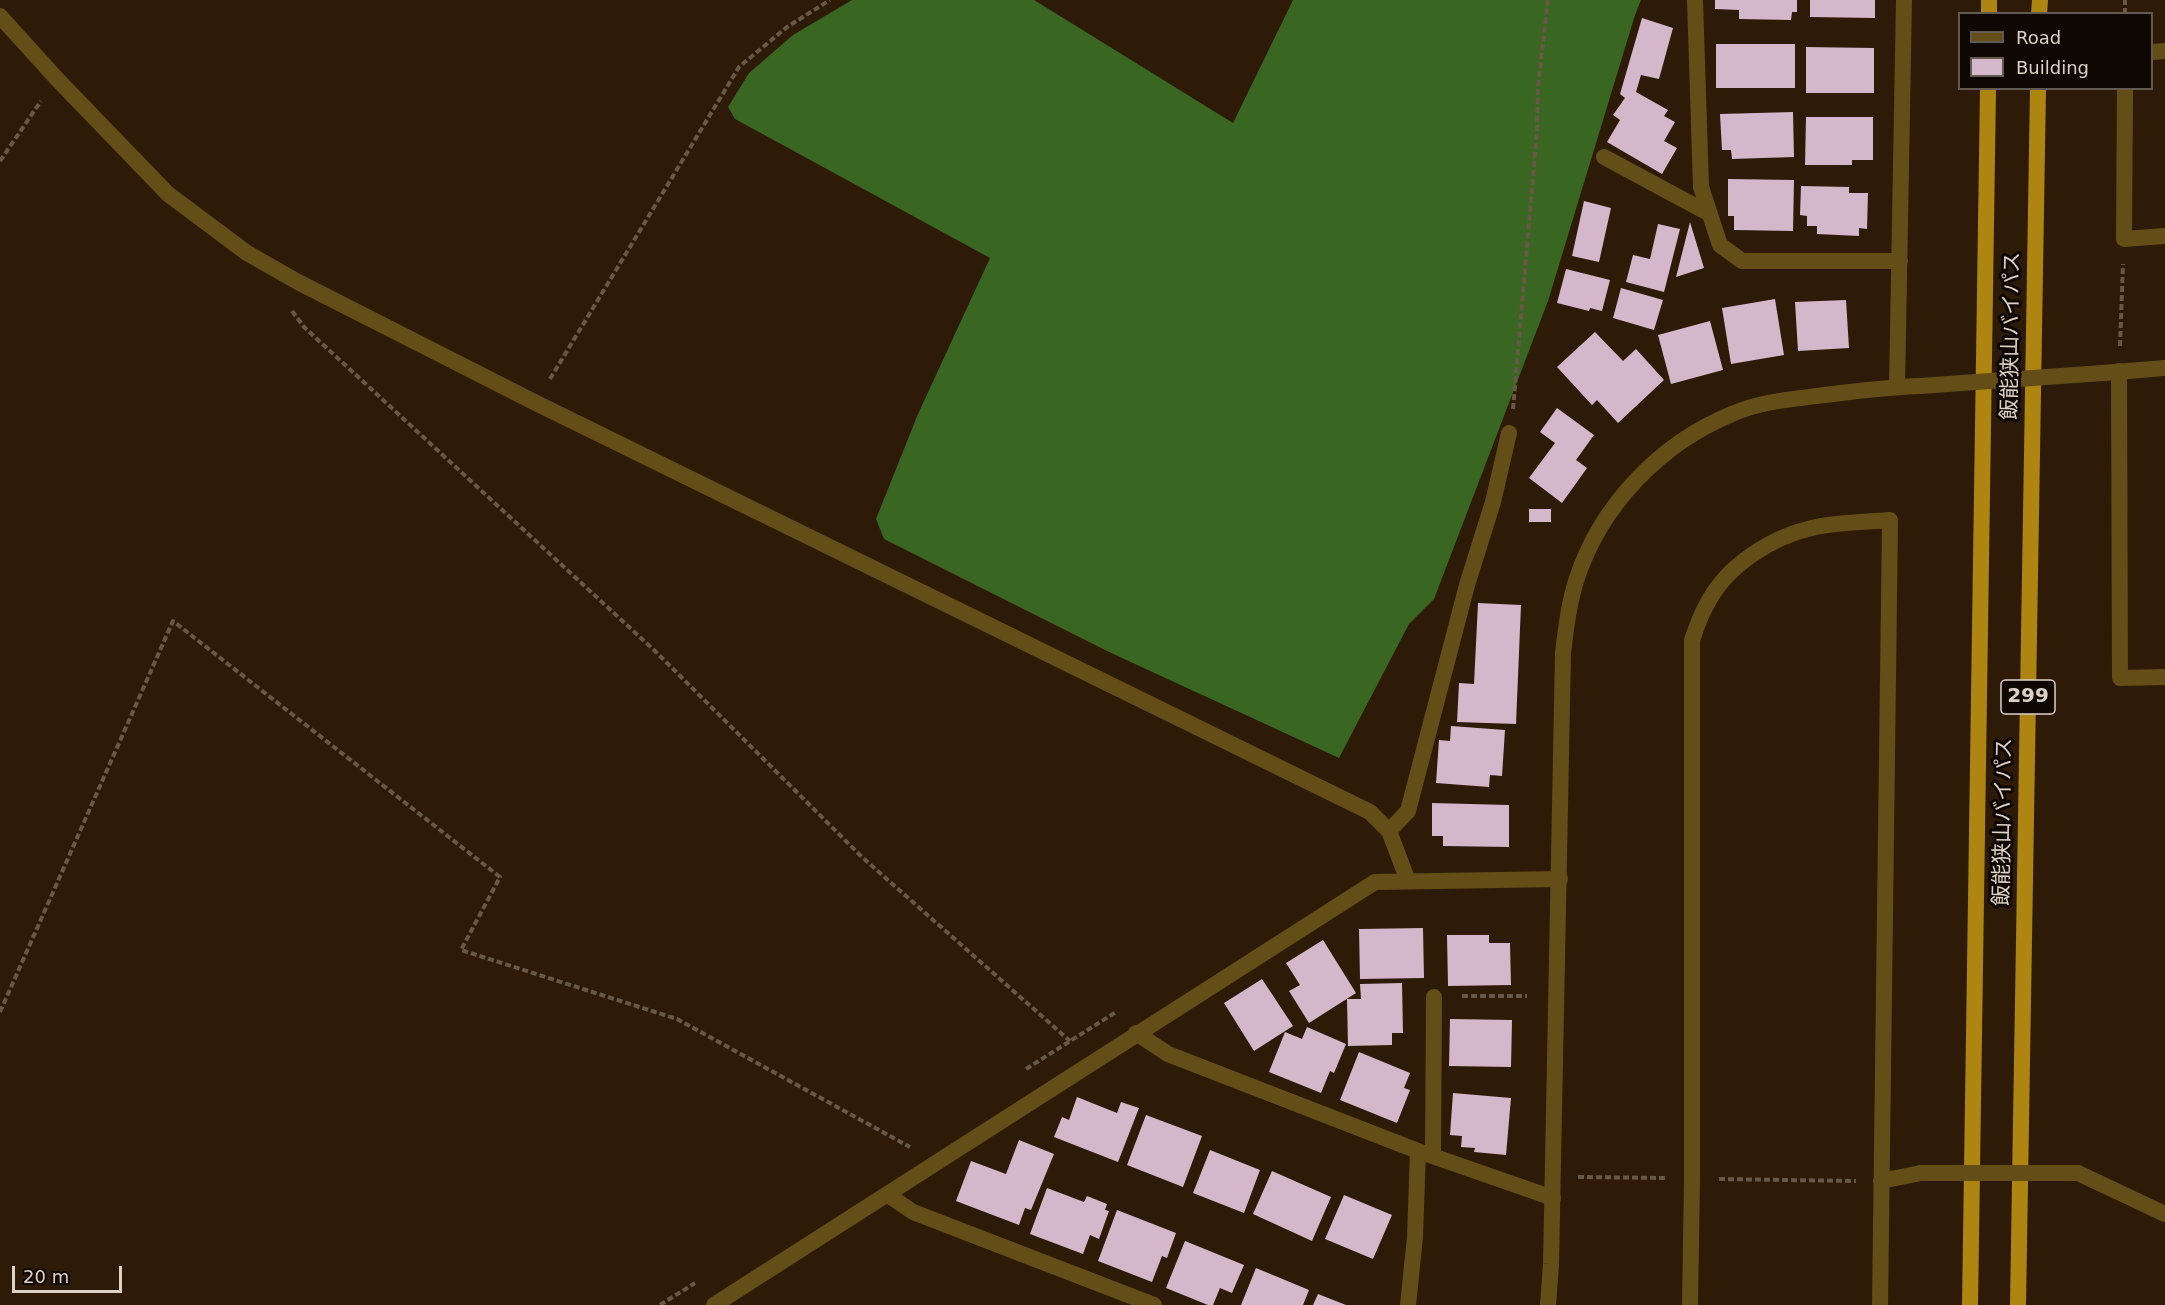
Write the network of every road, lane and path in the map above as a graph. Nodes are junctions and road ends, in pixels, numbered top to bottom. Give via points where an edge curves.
1 (830, 0) edge
2 (1548, 0) edge
3 (1695, 0) edge
4 (1904, 0) edge
5 (0, 16) edge
6 (57, 79) junction
7 (1988, 90) edge
8 (2038, 90) edge
9 (2125, 90) edge
10 (1604, 157) dead end
11 (0, 161) edge
12 (1710, 214) junction
13 (2165, 236) edge
14 (2124, 239) junction
15 (1900, 261) junction
16 (290, 309) dead end
17 (2165, 368) edge
18 (2111, 372) junction
19 (1897, 387) junction
20 (536, 403) junction
21 (1509, 433) joint
22 (2165, 678) edge
23 (1389, 831) junction
24 (1560, 879) junction
25 (1408, 881) junction
26 (1527, 996) dead end
27 (1434, 997) joint
28 (0, 1012) edge
29 (1136, 1033) junction
30 (1070, 1041) dead end
31 (909, 1147) dead end
32 (1425, 1153) junction
33 (1881, 1181) junction
34 (888, 1195) junction
35 (1553, 1198) junction
36 (2165, 1214) edge
37 (714, 1305) edge
38 (1154, 1305) edge
39 (1408, 1305) edge
40 (1548, 1305) edge
41 (1689, 1305) edge
42 (1880, 1305) edge
43 (1970, 1305) edge
44 (2018, 1305) edge

1 - 20 path via 787,27 739,67
2 - 21 path
3 - 12 street via 1701,187
4 - 15 street
5 - 6 street
6 - 11 path
6 - 20 street via 168,194 247,253
7 - 43 highway, 飯能狭山バイパス / 299
8 - 44 highway, 飯能狭山バイパス / 299
9 - 14 street
10 - 12 street
12 - 15 street via 1720,245 1742,261
13 - 14 street
14 - 18 path
15 - 19 street
16 - 30 path via 304,327 655,651 863,858
17 - 18 street
18 - 19 street, bridge
18 - 22 street via 2120,678
19 - 24 street via 1773,401 1732,413 1673,447 1635,481 1616,505 1581,568 1568,613 1563,653
20 - 23 street via 1370,812
21 - 23 street via 1407,811
23 - 25 street
24 - 25 street
24 - 35 street
25 - 29 street via 1375,882
26 - 27 path
27 - 32 street
28 - 31 path via 173,621 500,877 460,950 677,1019
29 - 32 street via 1168,1054
29 - 34 street
32 - 35 street
32 - 39 street
33 - 36 street, bridge via 1921,1173 2078,1173
33 - 41 street via 1890,520 1816,526 1750,555 1706,604 1692,640
33 - 42 street
34 - 37 street
34 - 38 street via 913,1212
35 - 40 street

